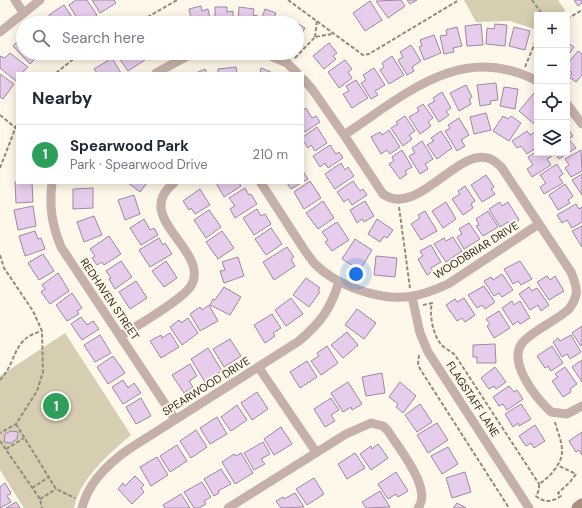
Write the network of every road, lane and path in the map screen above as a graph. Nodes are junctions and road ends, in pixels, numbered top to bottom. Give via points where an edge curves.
1 (15, 0) edge
2 (40, 0) edge
3 (177, 0) edge
4 (288, 0) edge
5 (459, 0) edge
6 (532, 0) edge
7 (582, 10) edge
8 (23, 12) junction
9 (541, 12) edge
10 (18, 16) edge
11 (148, 16) edge
12 (570, 17) edge
13 (16, 18) edge
14 (317, 20) junction
15 (0, 32) edge
16 (332, 34) junction
17 (315, 37) junction
18 (534, 45) edge
19 (304, 49) edge
20 (72, 60) edge
21 (180, 60) edge
22 (279, 60) edge
23 (294, 60) edge
24 (289, 65) junction
25 (57, 72) edge
26 (158, 72) edge
27 (296, 72) edge
28 (522, 73) junction
29 (534, 79) edge
30 (304, 80) edge
31 (570, 108) edge
32 (0, 115) edge
33 (582, 124) edge
34 (16, 128) edge
35 (344, 135) junction
36 (0, 168) edge
37 (52, 184) edge
38 (173, 184) edge
39 (262, 184) edge
40 (399, 200) junction
41 (539, 224) junction
42 (0, 255) edge
43 (339, 282) junction
44 (412, 297) junction
45 (42, 331) junction
46 (121, 336) junction
47 (259, 368) junction
48 (0, 380) edge
49 (582, 406) edge
50 (554, 413) junction
51 (175, 419) junction
52 (16, 424) junction
53 (0, 433) edge
54 (24, 438) junction
55 (0, 441) edge
56 (6, 449) junction
57 (316, 452) junction
58 (557, 465) junction
59 (49, 477) junction
60 (32, 488) junction
61 (56, 489) junction
62 (40, 499) junction
63 (83, 505) edge
64 (582, 505) edge
65 (42, 508) edge
66 (228, 508) edge
67 (418, 508) edge
68 (529, 508) edge
69 (578, 508) edge

1 - 8 street
2 - 8 street
3 - 11 path
4 - 14 path
5 - 16 path via 369,54 363,55
6 - 9 path
7 - 12 path
8 - 10 street
13 - 15 street
14 - 16 path
14 - 17 path
16 - 17 path
17 - 19 path
18 - 28 path
20 - 25 path
21 - 26 street
22 - 24 street
23 - 24 path
24 - 27 street
28 - 29 street
28 - 35 street via 482,66 440,74
30 - 35 street
31 - 33 street
32 - 34 path
34 - 36 path
35 - 40 street via 383,194 389,199
37 - 46 street, REDHAVEN STREET via 52,222 61,247
38 - 46 street via 161,198 160,210 189,258 194,272 193,283 184,294
39 - 43 street, WOODBRIAR DRIVE via 314,263
40 - 41 street via 412,196 469,161 483,157 496,162 502,168
40 - 44 path
41 - 44 street, WOODBRIAR DRIVE via 448,284
41 - 50 street via 571,272 577,288 574,302 569,309 526,340 518,350 518,365 545,406
42 - 45 path via 7,274 33,311
43 - 44 street, WOODBRIAR DRIVE via 377,294
43 - 47 street, SPEARWOOD DRIVE via 332,303 316,327
44 - 68 street, FLAGSTAFF LANE via 420,333 428,352
45 - 48 path via 27,336 19,344 8,371
45 - 52 path via 43,372 37,391
46 - 51 street, REDHAVEN STREET
47 - 51 street, SPEARWOOD DRIVE
47 - 57 street
49 - 50 street via 567,414
50 - 58 path via 562,450
51 - 63 street, SPEARWOOD DRIVE via 112,461 97,479
52 - 53 path
52 - 54 path
54 - 56 path
54 - 59 path
55 - 56 path
56 - 60 path
57 - 66 street
57 - 67 street via 357,428 371,423 383,426 419,480 423,494
58 - 58 path via 547,479 539,484 536,496 541,500 555,500 561,496 558,493 576,474
59 - 60 path
59 - 61 path
60 - 62 path
61 - 62 path
61 - 63 path
62 - 65 path
64 - 69 main road

